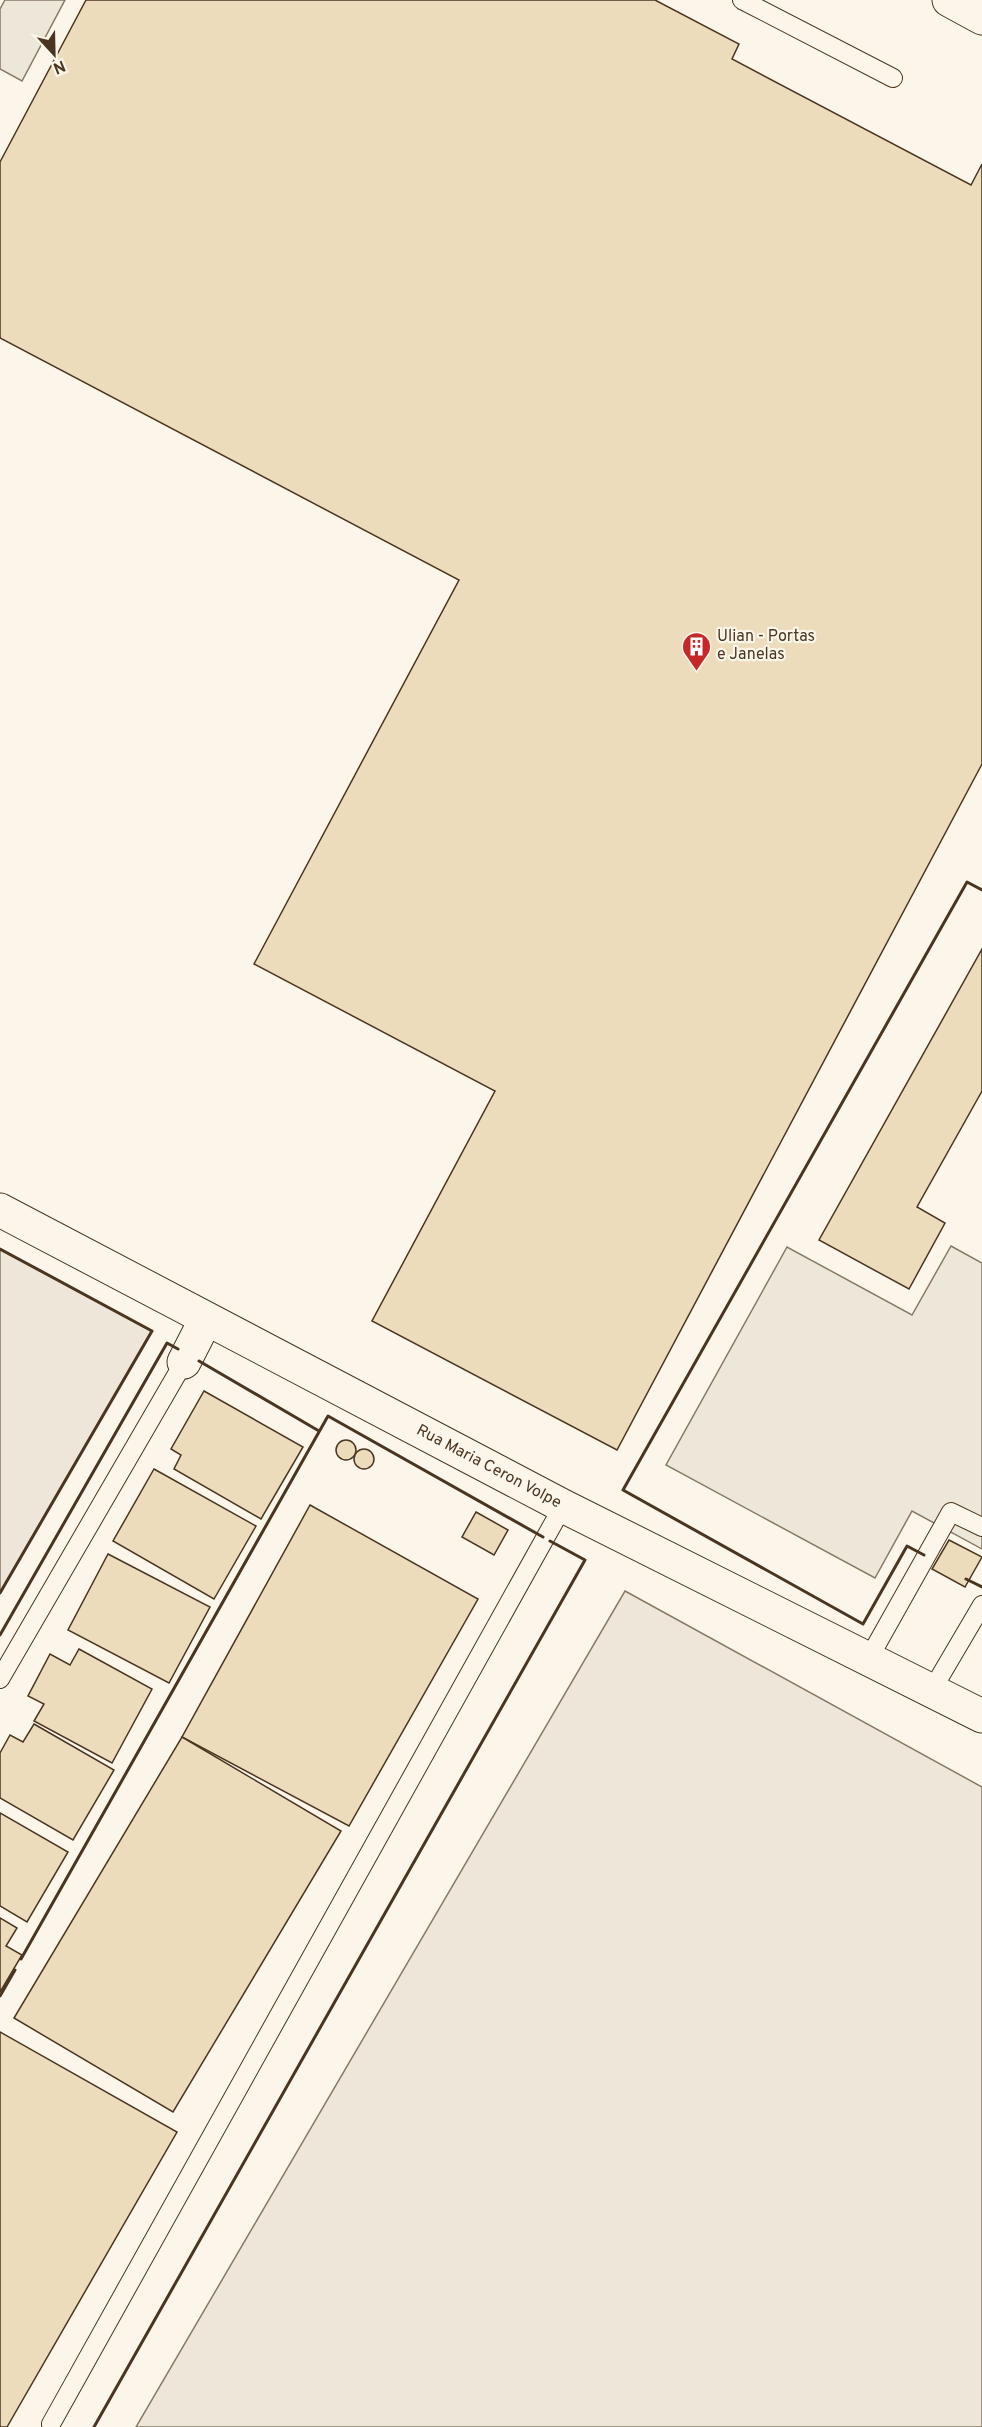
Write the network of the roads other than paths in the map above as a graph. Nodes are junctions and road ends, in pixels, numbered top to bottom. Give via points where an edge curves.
1 (742, 0) edge
2 (949, 0) edge
3 (982, 18) edge
4 (893, 78) dead end
5 (0, 1210) edge
6 (206, 1318) junction
7 (184, 1362) joint
8 (563, 1506) junction
9 (982, 1527) edge
10 (982, 1605) edge
11 (868, 1658) junction
12 (0, 1678) edge
13 (932, 1690) junction
14 (982, 1716) edge
15 (51, 2424) dead end

1 - 4 lane
2 - 3 street
5 - 6 street, Rua Maria Ceron Volpe
6 - 7 street
6 - 8 street, Rua Maria Ceron Volpe
7 - 12 lane
8 - 11 street, Rua Maria Ceron Volpe
8 - 15 lane
9 - 11 lane via 951,1512
10 - 13 lane
11 - 13 street, Rua Maria Ceron Volpe
13 - 14 street, Rua Maria Ceron Volpe

